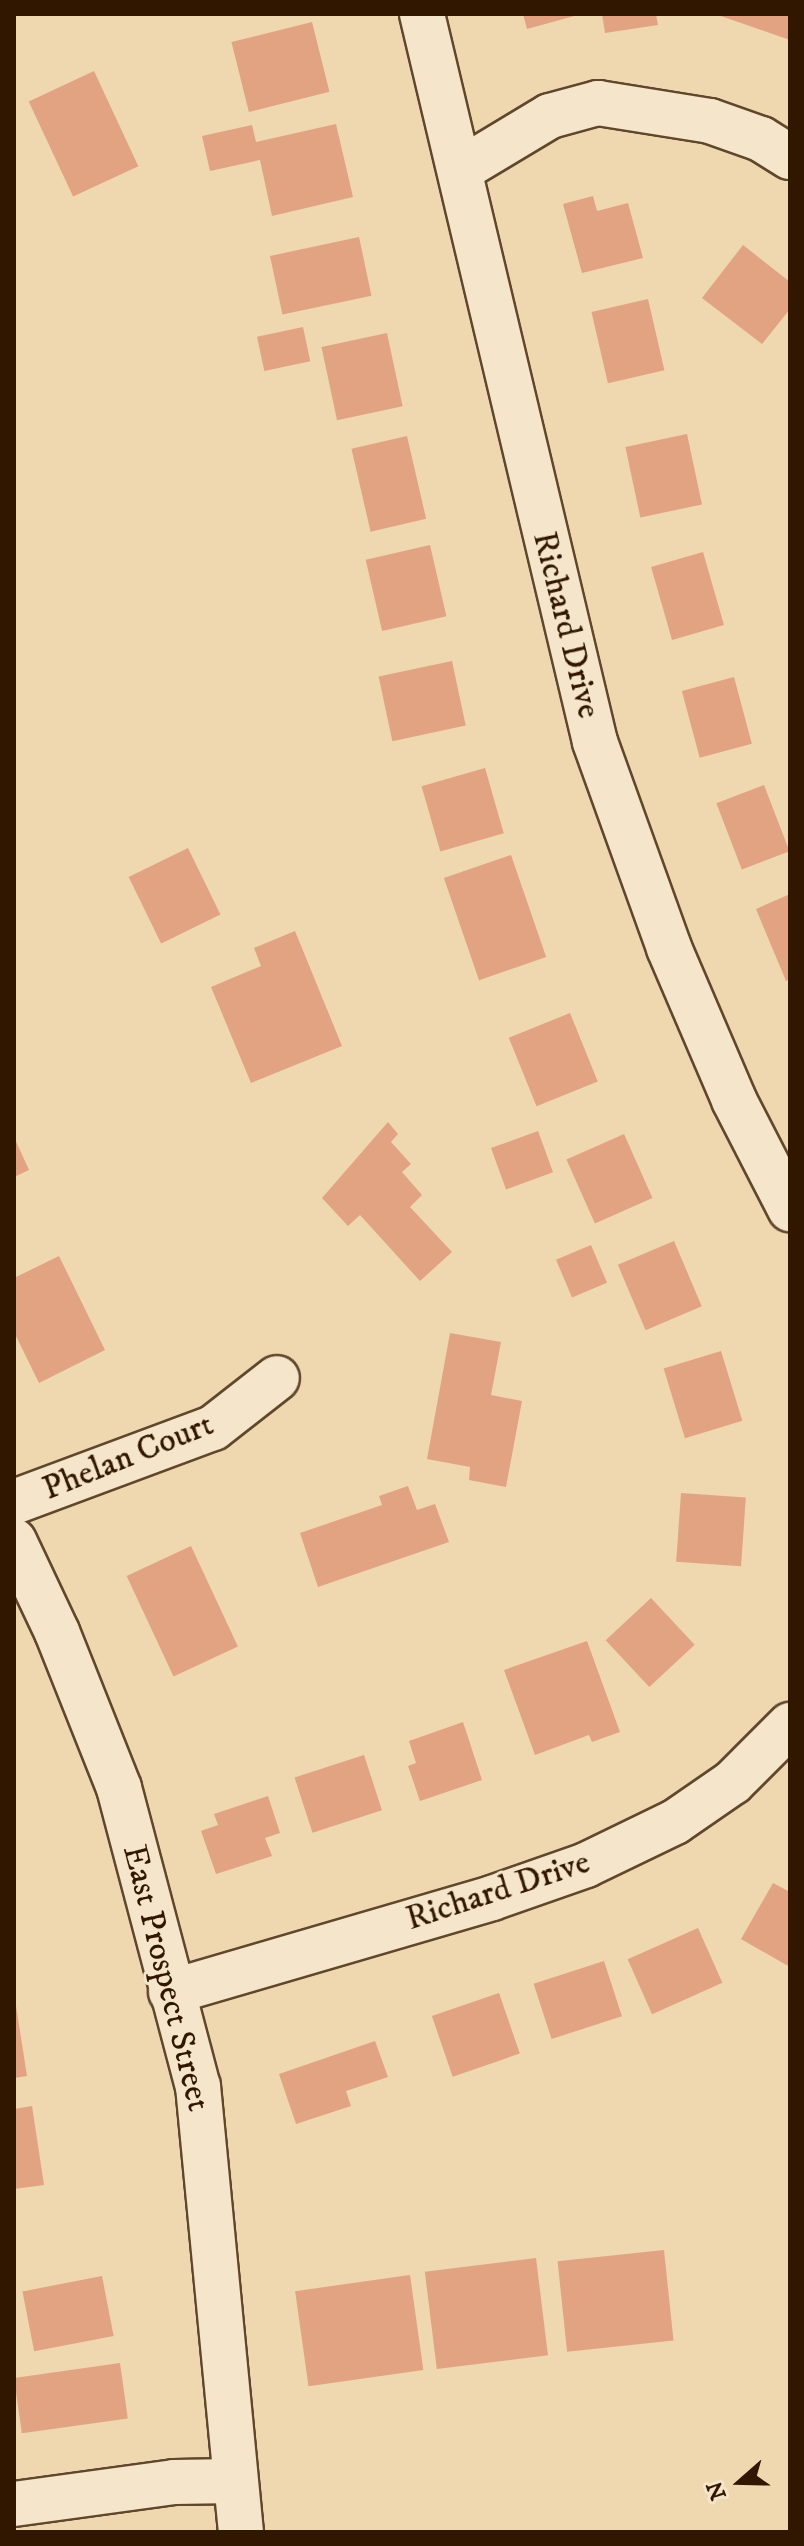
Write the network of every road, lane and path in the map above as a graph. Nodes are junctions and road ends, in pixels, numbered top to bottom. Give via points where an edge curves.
1 (422, 14) edge
2 (790, 157) edge
3 (460, 170) junction
4 (790, 1209) edge
5 (277, 1378) dead end
6 (14, 1502) edge
7 (14, 1541) edge
8 (786, 1737) edge
9 (171, 1992) junction
10 (235, 2481) junction
11 (14, 2504) edge
12 (241, 2532) edge

1 - 3 street, Richard Drive
2 - 3 street via 761,139 710,121 598,103 550,116
3 - 4 street, Richard Drive via 595,742 669,948 734,1100
5 - 6 street, Phelan Court via 213,1428
7 - 9 street, East Prospect Street via 119,1788
8 - 9 street, Richard Drive via 675,1822 586,1865 492,1898
9 - 10 street, East Prospect Street via 198,2086
10 - 11 street via 174,2482
10 - 12 street, East Prospect Street

